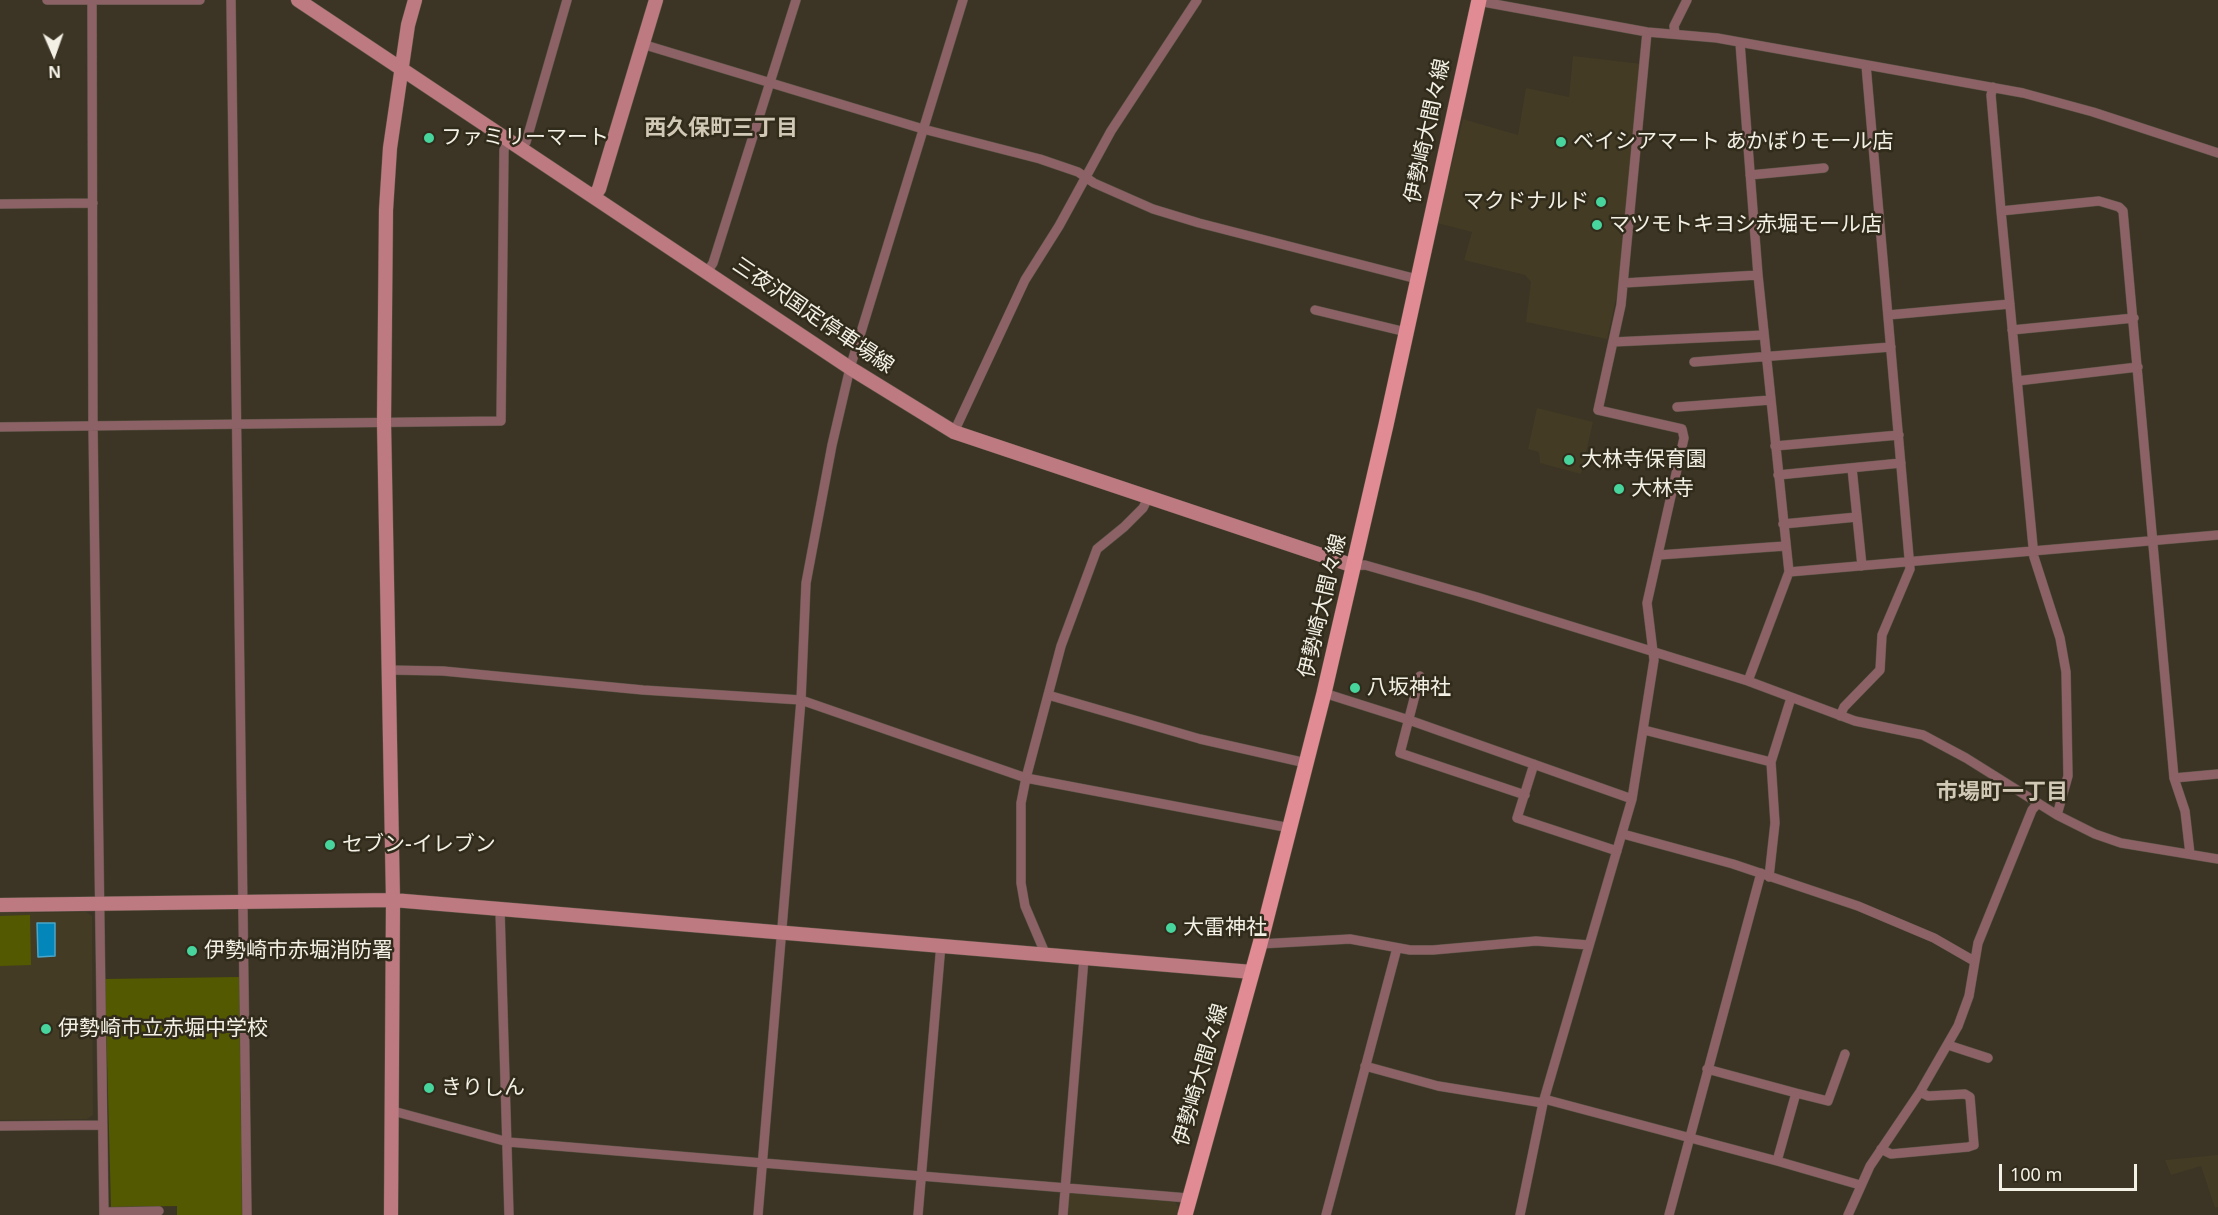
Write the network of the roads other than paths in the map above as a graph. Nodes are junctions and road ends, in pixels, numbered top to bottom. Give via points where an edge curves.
1 (47, 0) edge
2 (200, 0) edge
3 (230, 0) edge
4 (298, 0) edge
5 (415, 0) edge
6 (567, 0) edge
7 (656, 0) edge
8 (796, 0) edge
9 (963, 0) edge
10 (1197, 0) edge
11 (1478, 0) edge
12 (1686, 0) edge
13 (92, 1) edge
14 (1647, 32) junction
15 (1675, 33) junction
16 (1740, 43) junction
17 (642, 44) junction
18 (1866, 65) junction
19 (401, 70) junction
20 (771, 82) junction
21 (1993, 87) junction
22 (923, 129) junction
23 (508, 139) junction
24 (521, 148) junction
25 (2218, 153) edge
26 (1824, 168) dead end
27 (1750, 176) junction
28 (1085, 177) junction
29 (594, 196) junction
30 (93, 203) junction
31 (0, 204) edge
32 (2001, 211) junction
33 (707, 272) junction
34 (1758, 276) junction
35 (1417, 279) junction
36 (1624, 283) junction
37 (2010, 304) junction
38 (1315, 310) dead end
39 (1888, 315) junction
40 (2134, 318) junction
41 (2012, 330) junction
42 (1406, 332) junction
43 (1764, 335) junction
44 (1613, 342) junction
45 (1890, 347) junction
46 (1766, 357) junction
47 (1694, 362) dead end
48 (2138, 367) junction
49 (850, 369) junction
50 (2017, 381) junction
51 (1771, 400) junction
52 (1677, 407) dead end
53 (384, 422) junction
54 (237, 425) junction
55 (0, 427) edge
56 (93, 427) junction
57 (954, 432) junction
58 (1899, 435) junction
59 (1775, 446) junction
60 (1901, 463) junction
61 (1852, 468) junction
62 (1778, 475) junction
63 (1148, 498) junction
64 (1857, 517) junction
65 (1783, 524) junction
66 (2218, 535) edge
67 (2154, 540) junction
68 (1785, 546) junction
69 (2033, 550) junction
70 (1659, 555) junction
71 (1910, 561) junction
72 (1354, 566) junction
73 (1862, 566) junction
74 (1789, 572) junction
75 (1654, 654) junction
76 (389, 670) junction
77 (1420, 676) dead end
78 (1748, 681) junction
79 (1324, 693) junction
80 (1048, 695) junction
81 (1791, 698) junction
82 (801, 700) junction
83 (1840, 716) junction
84 (1409, 720) junction
85 (1644, 730) junction
86 (1771, 762) junction
87 (1306, 763) junction
88 (1534, 765) junction
89 (2218, 774) edge
90 (1026, 778) junction
91 (2174, 778) junction
92 (1525, 795) junction
93 (1632, 799) junction
94 (2038, 803) junction
95 (2057, 815) junction
96 (1290, 828) junction
97 (1623, 834) junction
98 (1617, 850) junction
99 (2190, 854) junction
100 (2218, 860) edge
101 (1765, 875) junction
102 (393, 900) junction
103 (244, 901) junction
104 (99, 904) junction
105 (0, 905) edge
106 (500, 910) junction
107 (782, 931) junction
108 (941, 944) junction
109 (1260, 945) junction
110 (1589, 945) junction
111 (1397, 948) junction
112 (1045, 953) junction
113 (1084, 958) junction
114 (1974, 961) junction
115 (1252, 972) junction
116 (1948, 1045) junction
117 (1845, 1054) dead end
118 (1988, 1058) dead end
119 (1365, 1066) junction
120 (1707, 1069) junction
121 (1920, 1092) junction
122 (1796, 1093) junction
123 (1544, 1101) junction
124 (393, 1111) junction
125 (102, 1125) junction
126 (0, 1126) edge
127 (1689, 1137) junction
128 (508, 1142) junction
129 (1881, 1149) junction
130 (1778, 1161) junction
131 (763, 1163) junction
132 (922, 1176) junction
133 (1860, 1185) junction
134 (1065, 1189) junction
135 (1188, 1198) junction
136 (159, 1211) dead end
137 (104, 1214) edge
138 (247, 1215) edge
139 (391, 1215) edge
140 (509, 1215) edge
141 (758, 1215) edge
142 (918, 1215) edge
143 (1063, 1215) edge
144 (1185, 1215) edge
145 (1326, 1215) edge
146 (1520, 1215) edge
147 (1669, 1215) edge
148 (1848, 1215) edge

1 - 13 street
2 - 13 street
3 - 54 street
4 - 19 street, 三夜沢国定停車場線
5 - 19 street
6 - 24 street
7 - 17 street
8 - 20 street
9 - 22 street
10 - 28 street
11 - 14 street
11 - 35 main road, 伊勢崎大間々線
12 - 15 street via 1674,26
13 - 30 street
14 - 15 street
14 - 36 street
15 - 16 street
16 - 18 street
16 - 27 street
17 - 20 street
17 - 29 street
18 - 21 street
18 - 39 street
19 - 23 street, 三夜沢国定停車場線
19 - 53 street via 390,148 387,210
20 - 22 street
20 - 33 street
21 - 25 street via 2093,112
21 - 32 street
22 - 28 street via 1040,159
22 - 49 street
23 - 24 street, 三夜沢国定停車場線
23 - 53 street via 504,150 501,421
24 - 29 street, 三夜沢国定停車場線
26 - 27 street
27 - 34 street
28 - 35 street via 1153,209 1190,221
28 - 57 street via 1010,308
29 - 33 street, 三夜沢国定停車場線
30 - 31 street
30 - 56 street
32 - 37 street
32 - 40 street via 2099,201 2122,209
33 - 49 street, 三夜沢国定停車場線
34 - 36 street
34 - 43 street
35 - 42 main road, 伊勢崎大間々線
36 - 44 street
37 - 39 street
37 - 41 street
38 - 42 street
39 - 45 street
40 - 41 street
40 - 48 street
41 - 50 street
42 - 72 main road, 伊勢崎大間々線
43 - 44 street
43 - 46 street
44 - 70 street via 1598,410 1684,431
45 - 46 street
45 - 58 street
46 - 47 street
46 - 51 street
48 - 50 street
48 - 67 street
49 - 57 street, 三夜沢国定停車場線
49 - 82 street via 806,583
50 - 69 street
51 - 52 street
51 - 59 street
53 - 54 street
53 - 76 street
54 - 56 street
54 - 103 street
55 - 56 street
56 - 104 street
57 - 63 street, 三夜沢国定停車場線
58 - 59 street
58 - 60 street
59 - 62 street
60 - 61 street
60 - 71 street
61 - 62 street
61 - 64 street
62 - 65 street
63 - 72 street, 三夜沢国定停車場線
63 - 80 street via 1143,508 1097,549 1061,646
64 - 65 street
64 - 73 street
65 - 68 street
66 - 67 street
67 - 69 street
67 - 91 street
68 - 70 street
68 - 74 street
69 - 71 street
69 - 95 street via 2060,638 2066,672 2069,763
70 - 75 street via 1647,603
71 - 73 street
71 - 83 street via 1882,635 1881,670
72 - 75 street via 1377,568
72 - 79 main road, 伊勢崎大間々線
73 - 74 street
74 - 78 street
75 - 78 street
75 - 85 street
76 - 82 street
76 - 102 street
77 - 84 street
78 - 81 street
79 - 84 street
79 - 87 main road, 伊勢崎大間々線
80 - 87 street via 1200,739
80 - 90 street
81 - 83 street
81 - 86 street
82 - 90 street
82 - 107 street
83 - 94 street via 1938,741
84 - 88 street
84 - 92 street via 1400,753
85 - 86 street
85 - 93 street
86 - 101 street via 1775,823
87 - 96 main road, 伊勢崎大間々線
88 - 92 street
88 - 93 street
89 - 91 street
90 - 96 street
90 - 112 street via 1020,883 1025,906
91 - 99 street via 2185,811
92 - 98 street via 1517,818
93 - 97 street
94 - 95 street
94 - 114 street via 1978,943
95 - 99 street via 2121,843
96 - 109 main road, 伊勢崎大間々線
97 - 98 street
97 - 101 street
98 - 110 street
99 - 100 street
101 - 114 street via 1858,906
101 - 120 street
102 - 103 street
102 - 106 street
102 - 124 street
103 - 104 street
103 - 138 street
104 - 105 street
104 - 125 street
106 - 107 street
106 - 128 street
107 - 108 street
107 - 131 street
108 - 112 street
108 - 132 street
109 - 111 street via 1350,939
109 - 115 main road, 伊勢崎大間々線
110 - 111 street via 1536,941 1433,950
110 - 123 street
111 - 119 street
112 - 113 street
113 - 115 street
113 - 134 street
114 - 116 street via 1966,1008
115 - 135 main road, 伊勢崎大間々線
116 - 118 street
116 - 121 street
117 - 122 street via 1828,1101
119 - 123 street via 1438,1086
119 - 145 street
120 - 122 street
120 - 127 street
121 - 129 street
121 - 129 street via 1928,1096 1970,1097 1974,1144 1968,1148 1891,1154
122 - 130 street
123 - 127 street
123 - 146 street
124 - 128 street
124 - 139 street
125 - 126 street
125 - 137 street
127 - 130 street
127 - 147 street
128 - 131 street
128 - 140 street
129 - 133 street
130 - 133 street
131 - 132 street
131 - 141 street
132 - 134 street
132 - 142 street
133 - 148 street
134 - 135 street
134 - 143 street
135 - 144 main road, 伊勢崎大間々線
136 - 137 street

